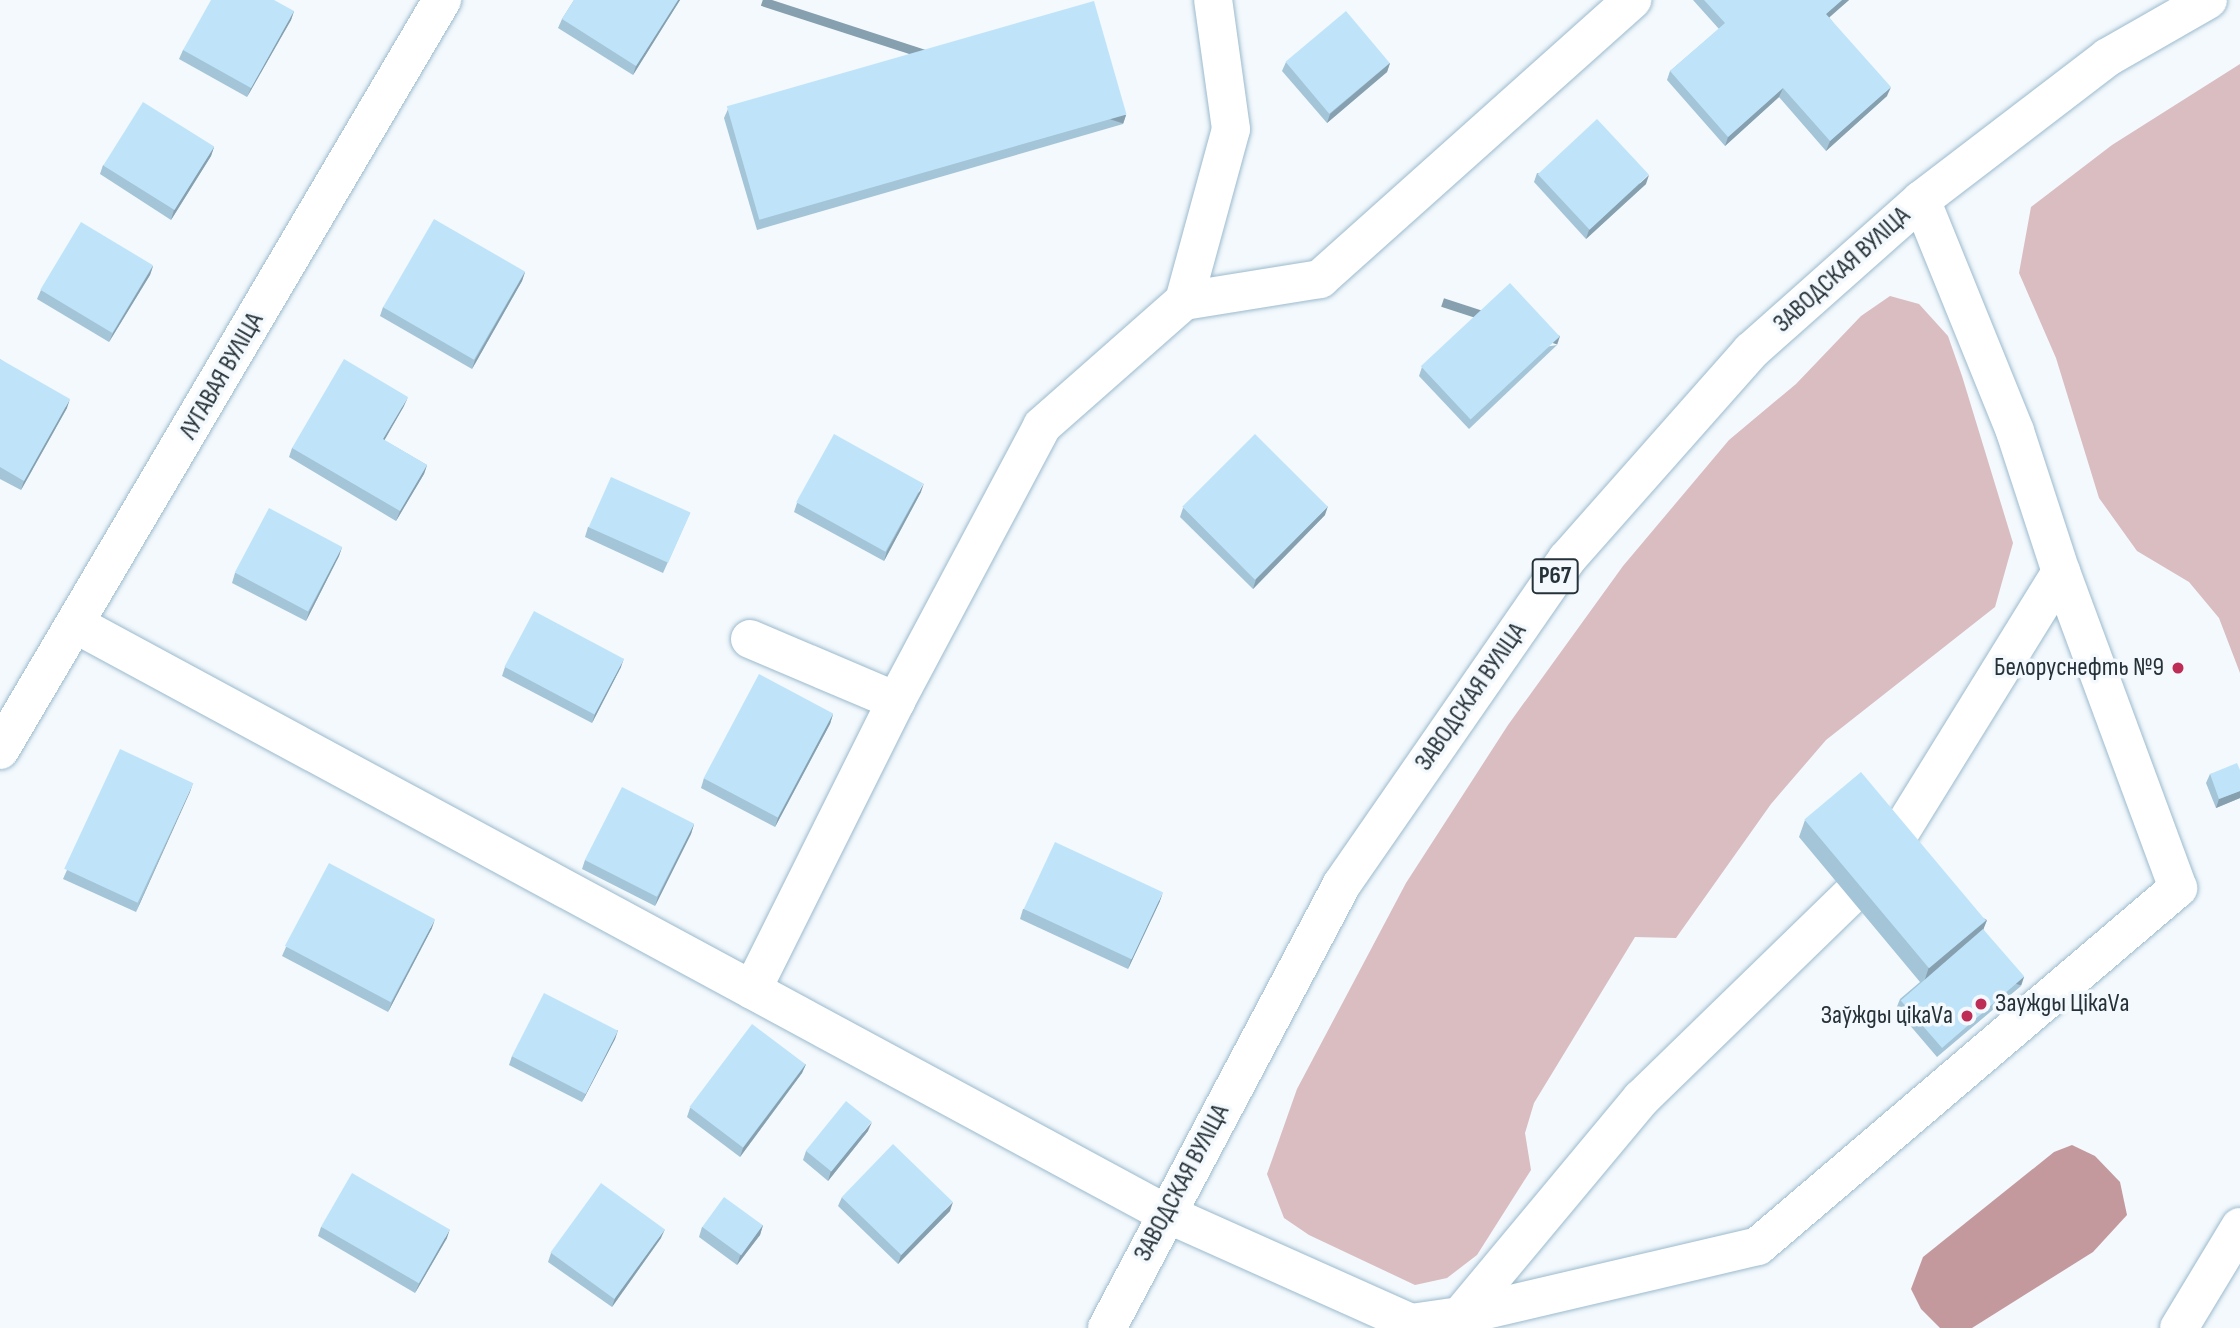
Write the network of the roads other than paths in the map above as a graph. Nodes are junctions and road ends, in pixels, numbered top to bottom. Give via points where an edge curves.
1 (442, 0) edge
2 (1213, 0) edge
3 (1632, 0) edge
4 (2208, 0) edge
5 (1921, 200) junction
6 (1184, 301) junction
7 (2061, 572) junction
8 (77, 625) junction
9 (750, 639) dead end
10 (896, 701) junction
11 (0, 750) edge
12 (1896, 839) edge
13 (1849, 897) edge
14 (752, 990) junction
15 (1165, 1213) junction
16 (2240, 1227) edge
17 (1460, 1316) junction
18 (1107, 1328) edge
19 (2179, 1328) edge

1 - 8 main road, ЛУГАВАЯ ВУЛІЦА
2 - 6 main road via 1231,129
3 - 6 main road via 1320,279
4 - 5 main road, ЗАВОДСКАЯ ВУЛІЦА / Р67 via 2108,57
5 - 7 main road via 2015,430
5 - 15 main road, ЗАВОДСКАЯ ВУЛІЦА / Р67 via 1751,351 1567,559 1342,884
6 - 10 main road via 1042,426
7 - 12 main road
7 - 17 main road via 2178,888 1758,1246
8 - 11 main road, ЛУГАВАЯ ВУЛІЦА
8 - 14 main road
9 - 10 main road
10 - 14 main road
13 - 17 main road via 1641,1099
14 - 15 main road
15 - 17 main road via 1411,1323
15 - 18 main road, ЗАВОДСКАЯ ВУЛІЦА / Р67
16 - 19 main road

